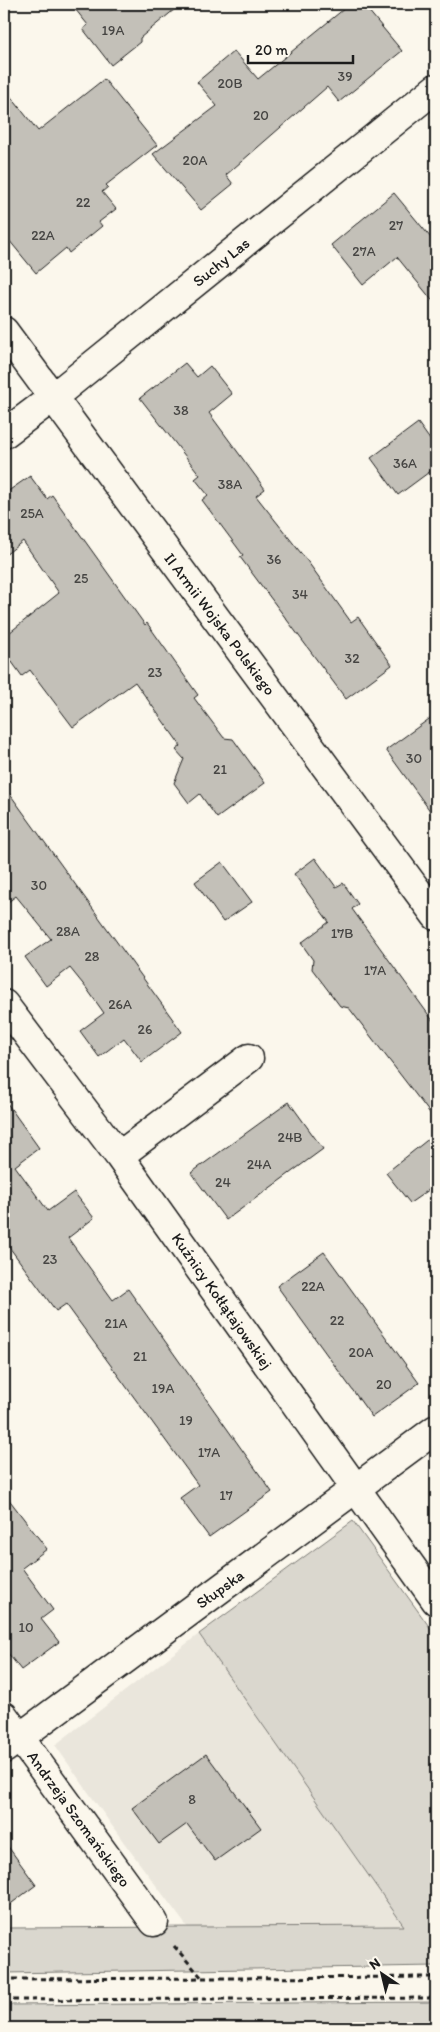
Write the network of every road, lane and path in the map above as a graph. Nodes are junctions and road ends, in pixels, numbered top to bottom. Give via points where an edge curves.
1 (436, 88) edge
2 (4, 331) edge
3 (52, 398) junction
4 (4, 434) edge
5 (436, 916) edge
6 (4, 1004) edge
7 (249, 1058) dead end
8 (119, 1156) junction
9 (436, 1430) edge
10 (355, 1489) junction
11 (436, 1601) edge
12 (9, 1734) edge
13 (154, 1922) joint
14 (436, 1977) edge
15 (202, 1978) junction
16 (4, 1979) edge
17 (436, 1998) edge
18 (4, 2000) edge

1 - 3 street, Suchy Las
2 - 3 street, II Armii Wojska Polskiego
3 - 4 street, Suchy Las
3 - 5 street, II Armii Wojska Polskiego
6 - 8 street, Kuźnicy Kołłątajowskiej
7 - 8 street
8 - 10 street, Kuźnicy Kołłątajowskiej
9 - 10 street, Słupska
10 - 11 street, Kuźnicy Kołłątajowskiej
10 - 12 street, Słupska
12 - 13 street, Andrzeja Szomańskiego
13 - 15 path
14 - 15 path
15 - 16 path
17 - 18 path

